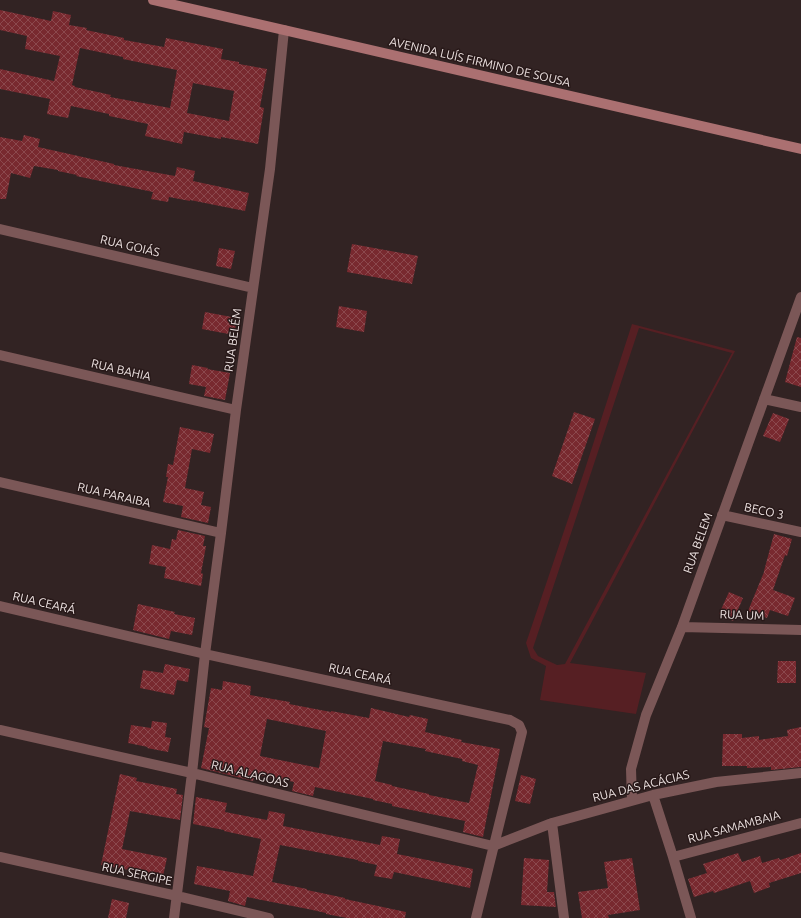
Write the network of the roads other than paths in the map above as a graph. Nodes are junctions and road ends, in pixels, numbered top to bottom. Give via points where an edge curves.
1 (156, 0) edge
2 (284, 30) junction
3 (801, 150) edge
4 (0, 229) edge
5 (253, 288) junction
6 (801, 297) edge
7 (0, 355) edge
8 (764, 399) junction
9 (801, 407) edge
10 (236, 410) junction
11 (0, 482) edge
12 (722, 515) junction
13 (801, 532) edge
14 (221, 533) junction
15 (0, 606) edge
16 (682, 627) junction
17 (801, 630) edge
18 (205, 654) junction
19 (0, 730) edge
20 (192, 773) junction
21 (801, 773) edge
22 (653, 795) junction
23 (632, 800) junction
24 (552, 823) junction
25 (801, 823) edge
26 (493, 846) junction
27 (673, 856) junction
28 (0, 857) edge
29 (176, 896) junction
30 (174, 918) edge
31 (269, 918) edge
32 (476, 918) edge
33 (564, 918) edge
34 (691, 918) edge

1 - 2 main road, AVENIDA LUÍS FIRMINO DE SOUSA
2 - 3 main road, AVENIDA LUÍS FIRMINO DE SOUSA
2 - 5 street, RUA BELÉM via 270,169
4 - 5 street, RUA GOIÁS
5 - 10 street, RUA BELÉM
6 - 8 street, RUA BELEM
7 - 10 street, RUA BAHIA
8 - 9 street
8 - 12 street, RUA BELEM
10 - 14 street, RUA BELÉM
11 - 14 street, RUA PARAIBA
12 - 13 street, BECO 3
12 - 16 street, RUA BELEM
14 - 18 street, RUA BELÉM
15 - 18 street, RUA CEARÁ
16 - 17 street, RUA UM
16 - 23 street, RUA BELEM via 646,715 631,769
18 - 20 street, RUA BELÉM
18 - 26 street, RUA CEARÁ via 510,720 519,725 522,732
19 - 20 street, RUA ALAGOAS
20 - 26 street, RUA ALAGOAS
20 - 29 street, RUA BELÉM
21 - 22 street, RUA DAS ACÁCIAS via 716,782
22 - 23 street, RUA DAS ACÁCIAS
22 - 27 street
23 - 24 street, RUA DAS ACÁCIAS
24 - 26 street, RUA DAS ACÁCIAS
24 - 33 street
25 - 27 street, RUA SAMAMBAIA
26 - 32 street, RUA CEARÁ
27 - 34 street
28 - 29 street, RUA SERGIPE
29 - 30 street, RUA BELÉM
29 - 31 street, RUA SERGIPE

